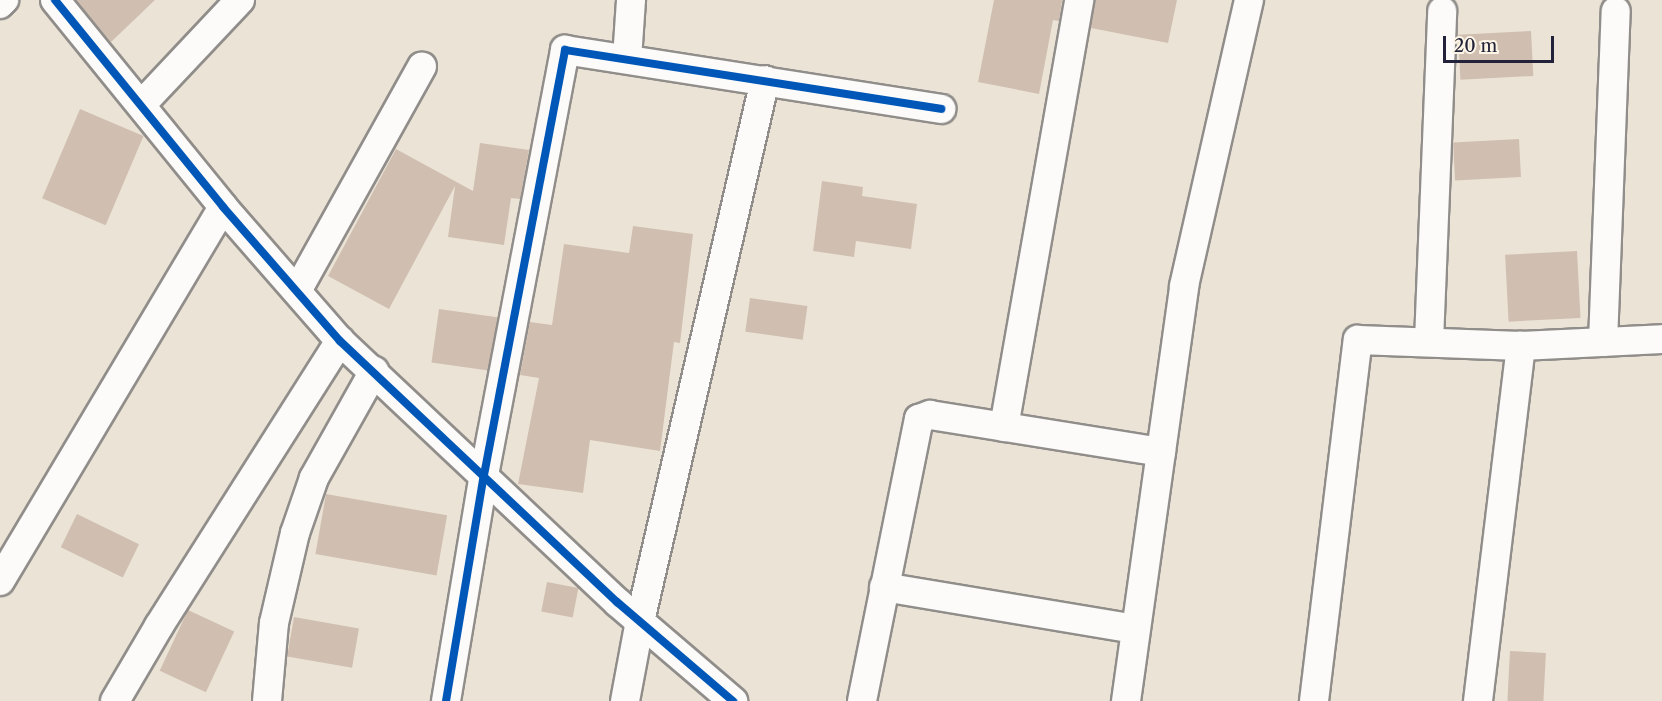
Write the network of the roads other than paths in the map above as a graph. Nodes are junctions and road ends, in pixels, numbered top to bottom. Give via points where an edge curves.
1 (4, 0) edge
2 (55, 0) edge
3 (240, 0) edge
4 (631, 0) edge
5 (1079, 0) edge
6 (1250, 0) edge
7 (0, 4) edge
8 (1442, 11) dead end
9 (1616, 11) dead end
10 (627, 59) junction
11 (422, 66) dead end
12 (765, 80) junction
13 (142, 104) junction
14 (941, 109) dead end
15 (223, 207) junction
16 (297, 291) junction
17 (1662, 339) edge
18 (340, 341) junction
19 (1429, 341) junction
20 (1603, 342) junction
21 (1521, 346) junction
22 (374, 371) junction
23 (1004, 427) junction
24 (1161, 452) junction
25 (484, 475) junction
26 (0, 581) edge
27 (884, 587) junction
28 (640, 621) junction
29 (1136, 629) junction
30 (115, 701) edge
31 (267, 701) edge
32 (446, 701) edge
33 (625, 701) edge
34 (733, 701) edge
35 (862, 701) edge
36 (1126, 701) edge
37 (1314, 701) edge
38 (1478, 701) edge

1 - 7 street
2 - 13 street
3 - 13 street
4 - 10 street
5 - 23 street
6 - 24 street via 1184,286
8 - 19 street
9 - 20 street
10 - 12 street
10 - 25 street via 564,50
11 - 16 street
12 - 14 street
12 - 28 street
13 - 15 street
15 - 16 street
15 - 26 street
16 - 18 street
17 - 20 street
18 - 22 street
18 - 30 street
19 - 21 street
19 - 37 street via 1358,340
20 - 21 street
21 - 38 street
22 - 25 street
22 - 31 street via 314,478 295,532 274,623
23 - 24 street
23 - 27 street via 930,415 919,419
24 - 29 street
25 - 28 street
25 - 32 street
27 - 29 street
27 - 35 street
28 - 33 street
28 - 34 street
29 - 36 street

